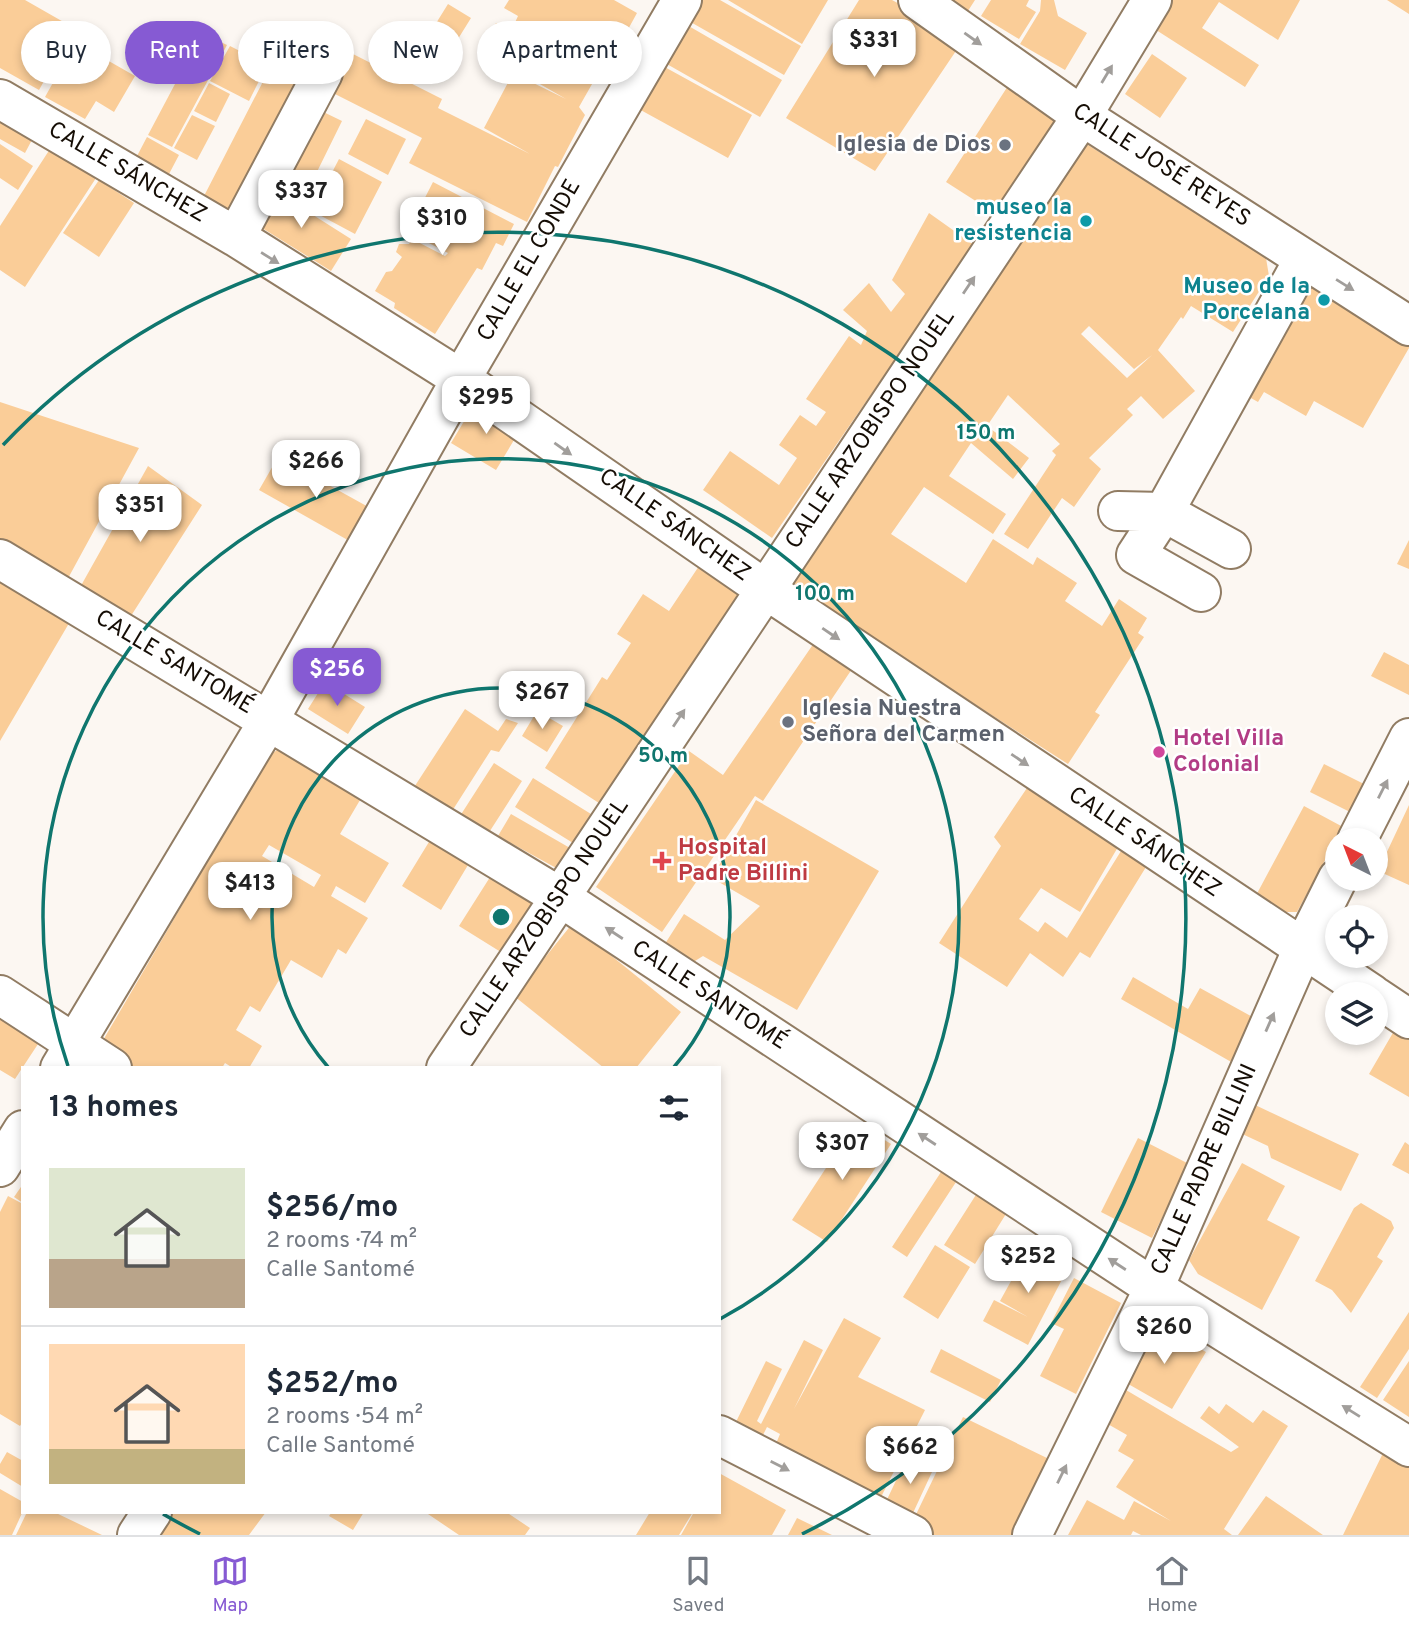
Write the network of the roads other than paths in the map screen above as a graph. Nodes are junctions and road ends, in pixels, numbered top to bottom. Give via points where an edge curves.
1 (682, 0) edge
2 (918, 0) edge
3 (1152, 0) edge
4 (317, 84) edge
5 (0, 99) edge
6 (1082, 116) junction
7 (236, 237) junction
8 (1304, 259) junction
9 (1409, 326) edge
10 (461, 379) junction
11 (1118, 511) dead end
12 (1164, 512) junction
13 (1231, 549) dead end
14 (0, 559) edge
15 (765, 589) junction
16 (1201, 592) dead end
17 (269, 720) junction
18 (1409, 737) edge
19 (1363, 828) edge
20 (1332, 891) edge
21 (560, 897) junction
22 (1303, 948) junction
23 (1354, 982) edge
24 (0, 995) edge
25 (1388, 1005) edge
26 (1409, 1019) edge
27 (67, 1056) edge
28 (104, 1066) edge
29 (447, 1066) edge
30 (21, 1133) edge
31 (0, 1167) edge
32 (1154, 1288) junction
33 (721, 1436) edge
34 (1409, 1447) edge
35 (151, 1514) edge
36 (137, 1535) edge
37 (912, 1535) edge
38 (1032, 1535) edge

1 - 10 street, CALLE EL CONDE
2 -> 6 street, CALLE JOSÉ REYES
6 -> 3 street, CALLE ARZOBISPO NOUEL
4 - 7 street
5 - 7 street, CALLE SÁNCHEZ
6 - 8 street, CALLE JOSÉ REYES
15 -> 6 street, CALLE ARZOBISPO NOUEL
7 -> 10 street, CALLE SÁNCHEZ
8 -> 9 street, CALLE JOSÉ REYES
8 - 12 street
10 -> 15 street, CALLE SÁNCHEZ
10 - 17 street, CALLE EL CONDE
11 - 12 street
12 - 13 street
12 - 16 street via 1136,555
14 - 17 street, CALLE SANTOMÉ
21 -> 15 street, CALLE ARZOBISPO NOUEL
15 -> 22 street, CALLE SÁNCHEZ
17 - 21 street, CALLE SANTOMÉ
17 - 27 street, CALLE EL CONDE
19 -> 18 street
20 - 22 street, CALLE PADRE BILLINI
21 - 29 street, CALLE ARZOBISPO NOUEL
32 -> 21 street, CALLE SANTOMÉ
22 - 23 street, CALLE SÁNCHEZ
32 -> 22 street, CALLE PADRE BILLINI
24 - 27 street
25 - 26 street, CALLE SÁNCHEZ
27 - 28 street
30 - 31 street
34 -> 32 street, CALLE SANTOMÉ
38 -> 32 street, CALLE PADRE BILLINI
33 -> 37 street
35 - 36 street

